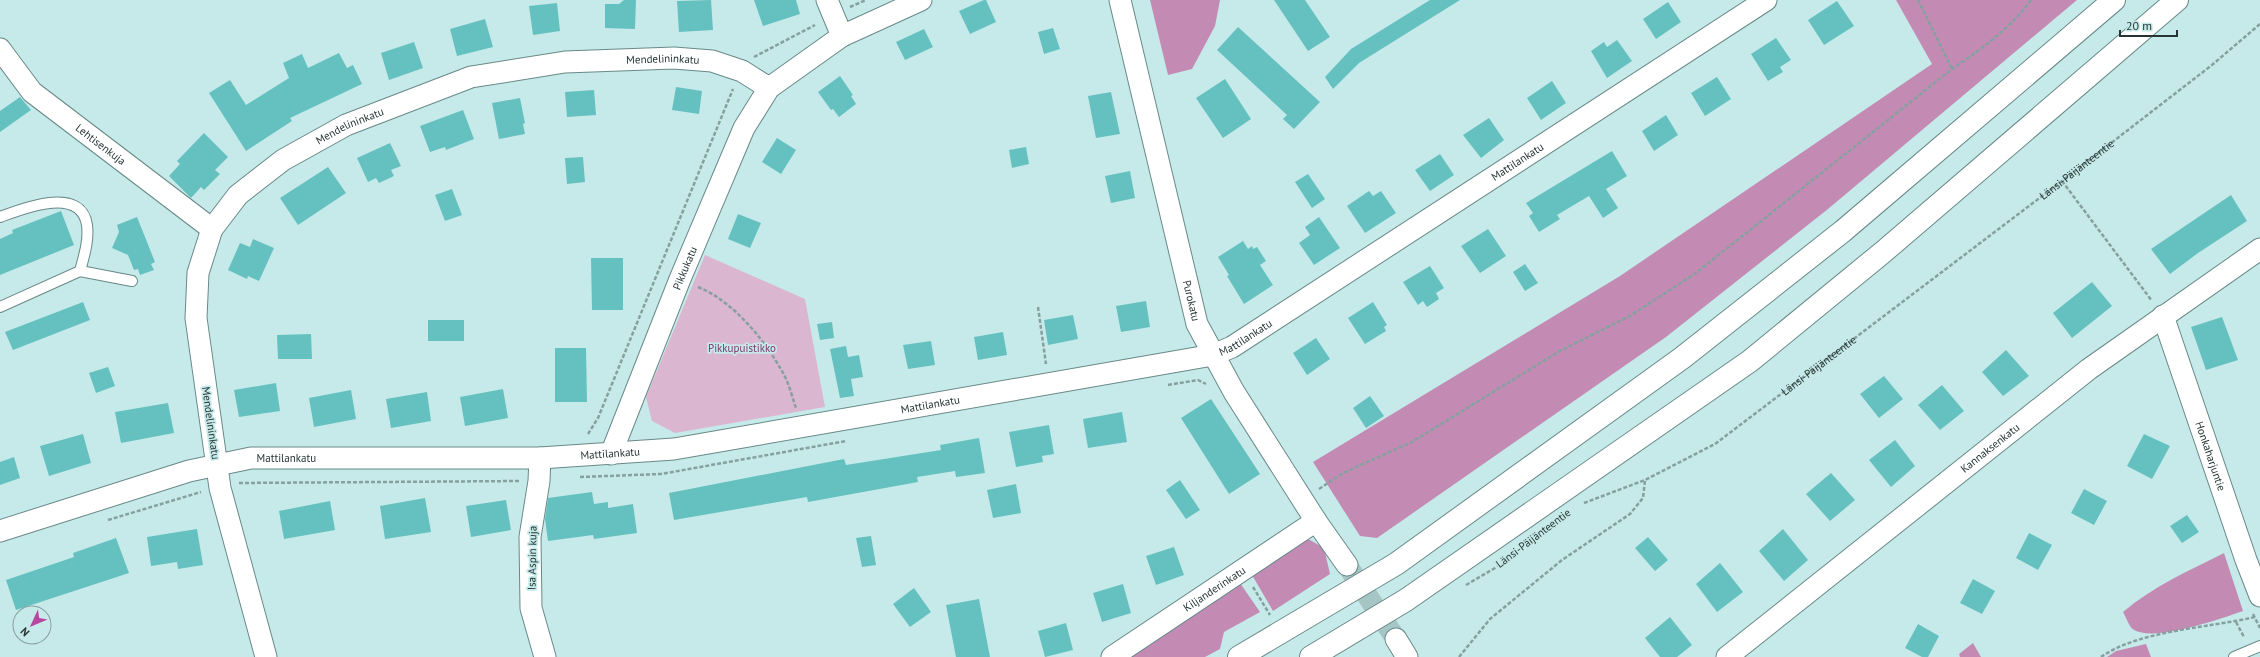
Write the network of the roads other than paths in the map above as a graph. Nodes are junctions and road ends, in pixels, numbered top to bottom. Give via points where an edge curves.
1 (827, 0) edge
2 (921, 0) edge
3 (1120, 0) edge
4 (1766, 0) edge
5 (2114, 0) edge
6 (2177, 0) edge
7 (842, 36) junction
8 (0, 49) edge
9 (769, 88) junction
10 (0, 217) edge
11 (212, 229) junction
12 (2260, 249) edge
13 (80, 271) junction
14 (132, 281) dead end
15 (0, 307) edge
16 (2163, 316) junction
17 (1213, 355) junction
18 (611, 454) junction
19 (540, 458) junction
20 (217, 464) junction
21 (1316, 521) junction
22 (0, 531) edge
23 (1347, 565) tunnel mouth
24 (2260, 596) edge
25 (1396, 639) tunnel mouth
26 (2260, 646) edge
27 (266, 657) edge
28 (546, 657) edge
29 (1112, 657) edge
30 (1239, 657) edge
31 (1311, 657) edge
32 (1408, 657) edge
33 (1727, 657) edge
34 (2234, 657) edge

1 - 7 street
2 - 7 street
3 - 17 street, Purokatu via 1197,324
4 - 17 street, Mattilankatu via 1232,347
5 - 30 main road via 1843,231 1682,358 1396,564
6 - 31 main road, Länsi-Päijänteentie via 1876,258 1750,361 1406,600
7 - 9 street
8 - 11 street, Lehtisenkuja via 32,92
9 - 11 street, Mendelininkatu via 742,71 712,61 674,58 565,62 471,77 346,125 284,160 238,195
9 - 18 street, Pikkukatu via 744,128 680,279
10 - 13 lane via 31,206 61,202 72,205 82,213 87,224 87,245
11 - 20 street, Mendelininkatu via 198,273 196,318
12 - 16 street, Kannaksenkatu
13 - 14 lane
13 - 15 lane
16 - 24 street, Honkaharjuntie
16 - 33 street, Kannaksenkatu via 2083,373
17 - 18 street, Mattilankatu via 688,447
17 - 21 street, Purokatu
18 - 19 street, Mattilankatu
19 - 20 street, Mattilankatu via 251,458
19 - 28 street, Isa Aspin kuja via 530,537 531,608
20 - 22 street, Mattilankatu
20 - 27 street, Mendelininkatu via 220,488
21 - 23 street, Purokatu
21 - 29 street, Kiljanderinkatu
25 - 32 street
26 - 34 lane

